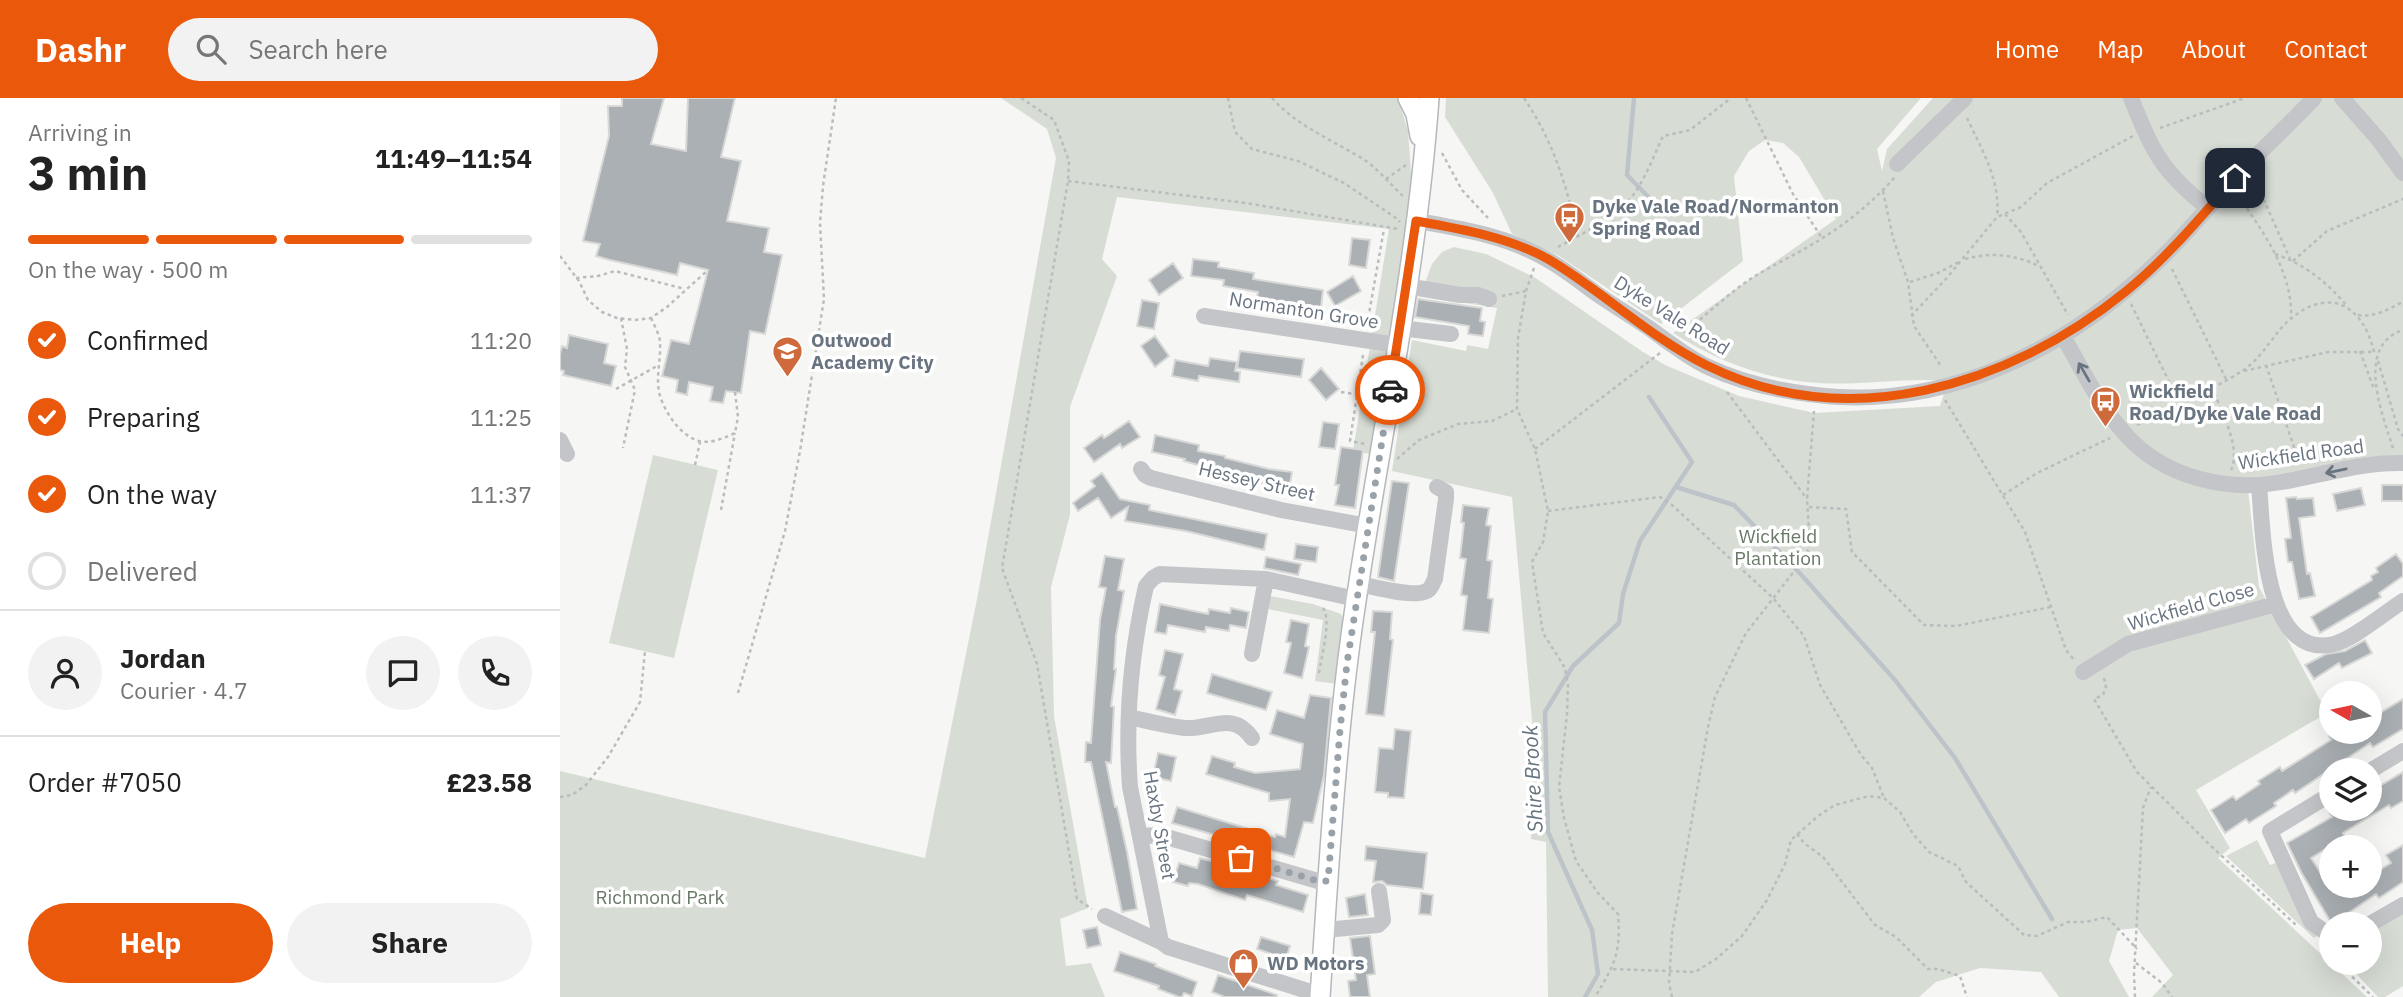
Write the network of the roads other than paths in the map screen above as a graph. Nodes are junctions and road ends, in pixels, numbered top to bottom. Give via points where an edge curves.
1 (1408, 98) edge
2 (1429, 98) edge
3 (2131, 98) edge
4 (2314, 98) edge
5 (2342, 98) edge
6 (1962, 100) edge
7 (1432, 148) junction
8 (1899, 167) road end
9 (2403, 173) edge
10 (2208, 208) junction
11 (1412, 228) junction
12 (1406, 286) junction
13 (1489, 299) road end
14 (1204, 316) dead end
15 (2069, 332) junction
16 (1451, 334) dead end
17 (1398, 337) junction
18 (2400, 463) edge
19 (1141, 469) dead end
20 (2259, 485) junction
21 (1437, 487) dead end
22 (1368, 526) junction
23 (1266, 579) junction
24 (1358, 592) junction
25 (2403, 601) edge
26 (2276, 604) junction
27 (1252, 654) dead end
28 (2090, 668) road end
29 (1129, 716) junction
30 (1252, 738) dead end
31 (2403, 751) edge
32 (2382, 764) edge
33 (2319, 801) edge
34 (1140, 835) junction
35 (1328, 881) junction
36 (1379, 891) dead end
37 (2403, 905) edge
38 (1105, 916) dead end
39 (2382, 917) edge
40 (2319, 928) edge
41 (1325, 930) junction
42 (1161, 942) junction
43 (1274, 981) junction
44 (1320, 996) edge
45 (1267, 997) edge

1 - 7 main road
2 - 7 main road
3 - 10 street via 2159,161
4 - 10 street, Dyke Vale Road
5 - 9 street
6 - 8 street
7 - 11 main road
10 - 15 street, Dyke Vale Road via 2124,292
11 - 12 main road
11 - 15 street, Dyke Vale Road via 1513,243 1542,257 1704,365 1779,390 1816,396 1865,398 1938,388 1989,373
12 - 13 street
12 - 17 main road
14 - 17 street, Normanton Grove
20 -> 15 street, Wickfield Road via 2197,479 2141,449 2100,400
16 - 17 street, Normanton Grove
17 - 22 main road via 1376,452
18 -> 20 street, Wickfield Road
19 - 22 street, Hessey Street via 1152,478
20 - 26 street via 2263,541
21 - 24 street, Haxby Street via 1446,492 1446,499 1430,589 1423,593
22 - 24 main road
23 - 24 street, Haxby Street
23 - 27 street
23 - 29 street, Haxby Street via 1160,574 1153,578 1146,586 1136,629
24 - 35 main road via 1340,730
25 - 26 street via 2338,643 2320,647 2293,633
26 - 28 street, Wickfield Close via 2128,644
29 - 30 street via 1190,728 1224,721
29 - 34 street, Haxby Street via 1130,787
31 - 32 street
33 - 40 street via 2270,831 2311,922
34 - 35 street via 1163,836
34 - 42 street, Haxby Street
35 - 41 main road
36 - 41 street via 1383,920 1378,925
37 - 39 street
38 - 42 street
41 - 44 main road
42 - 43 street
43 - 44 street
43 - 45 street

